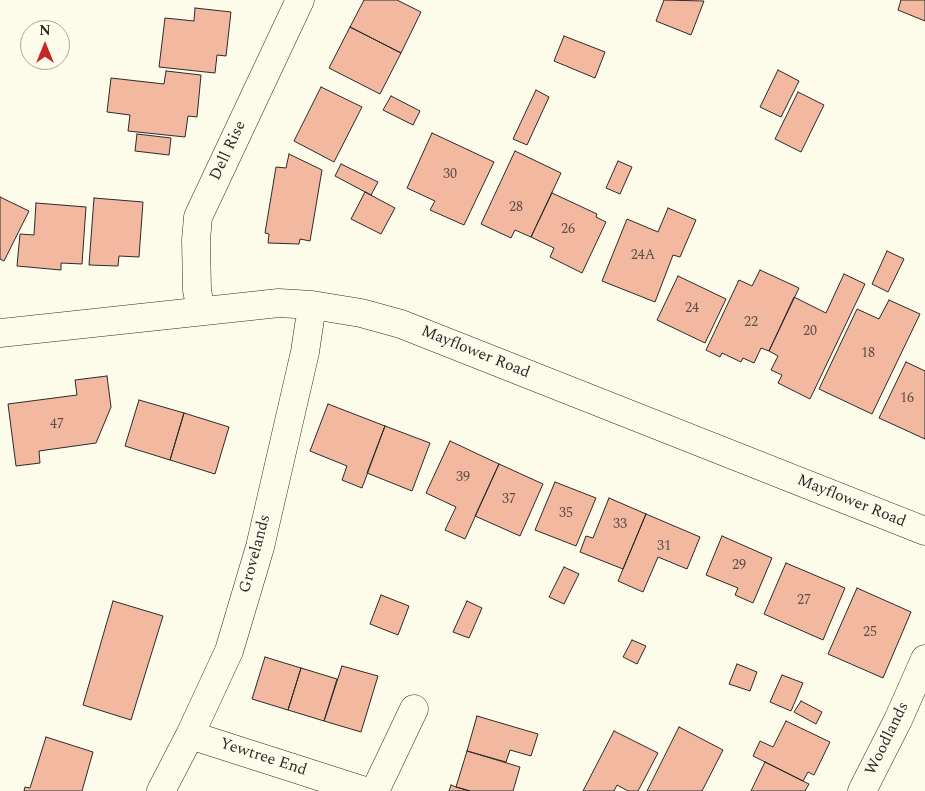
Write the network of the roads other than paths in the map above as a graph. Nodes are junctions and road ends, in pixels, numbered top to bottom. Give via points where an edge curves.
1 (300, 0) edge
2 (312, 305) junction
3 (201, 311) junction
4 (0, 333) edge
5 (925, 531) edge
6 (925, 659) edge
7 (414, 708) dead end
8 (190, 735) junction
9 (161, 791) edge
10 (365, 791) edge
11 (375, 791) edge
12 (862, 791) edge

1 - 3 street, Dell Rise via 198,218 197,290
2 - 3 street, Mayflower Road via 279,303
2 - 5 street, Mayflower Road via 401,324
2 - 8 street, Grovelands via 305,352 260,547 229,651
3 - 4 street, Mayflower Road
6 - 12 street, Woodlands
7 - 11 street
8 - 9 street, Grovelands
8 - 10 street, Yewtree End

